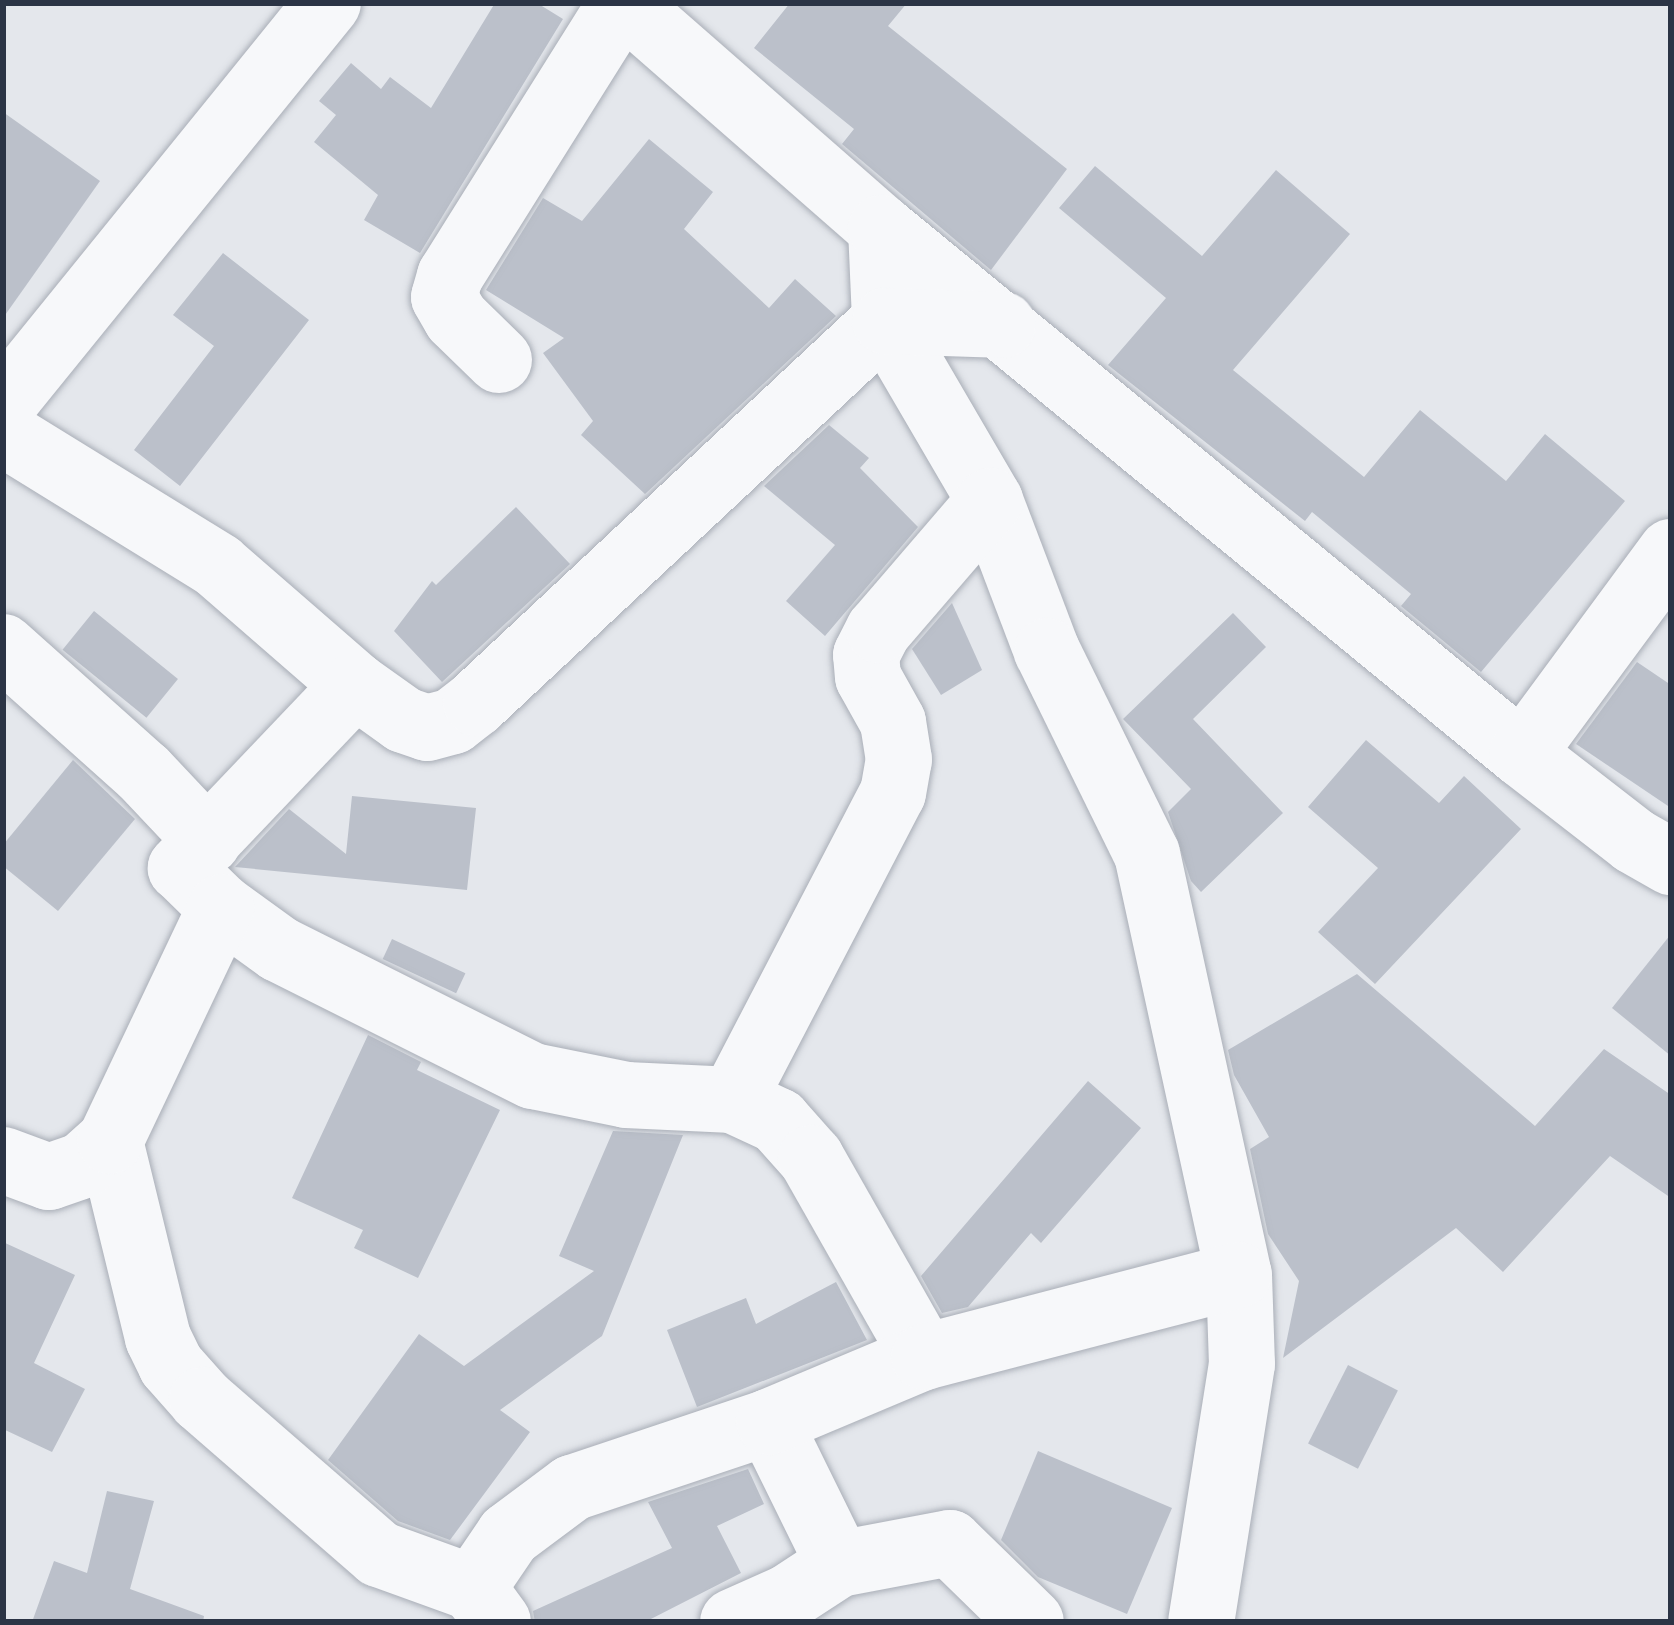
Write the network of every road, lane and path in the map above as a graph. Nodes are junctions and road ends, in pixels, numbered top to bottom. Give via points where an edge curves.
1 (328, 3) edge
2 (623, 3) edge
3 (881, 228) junction
4 (885, 321) junction
5 (1003, 325) junction
6 (499, 360) dead end
7 (3, 404) edge
8 (3, 434) edge
9 (990, 501) junction
10 (1671, 552) edge
11 (3, 647) edge
12 (355, 685) junction
13 (1522, 754) junction
14 (208, 841) junction
15 (1671, 862) edge
16 (221, 907) junction
17 (733, 1100) junction
18 (110, 1141) junction
19 (3, 1160) edge
20 (1239, 1275) junction
21 (924, 1357) junction
22 (769, 1422) junction
23 (839, 1564) junction
24 (485, 1605) edge
25 (733, 1622) edge
26 (1031, 1622) edge
27 (1201, 1622) edge

1 - 7 street
2 - 3 street
2 - 6 street via 449,276 450,308
3 - 4 street
3 - 5 street
4 - 5 street
4 - 9 street
4 - 12 street via 453,721 427,728 404,720
5 - 13 street
8 - 12 street via 218,566
9 - 17 street via 866,655 868,677 893,722 893,793
9 - 20 street via 1047,651 1147,854
10 - 13 street
11 - 14 street
12 - 14 street
13 - 15 street
14 - 16 street via 181,868
16 - 17 street via 279,949 533,1076 626,1095
16 - 18 street
17 - 21 street via 778,1121 811,1158
18 - 19 street via 82,1166 49,1177
18 - 24 street via 171,1365 379,1555
20 - 21 street
20 - 27 street via 1243,1364
21 - 22 street
22 - 23 street
22 - 24 street via 572,1488 508,1534
23 - 25 street
23 - 26 street via 950,1543

